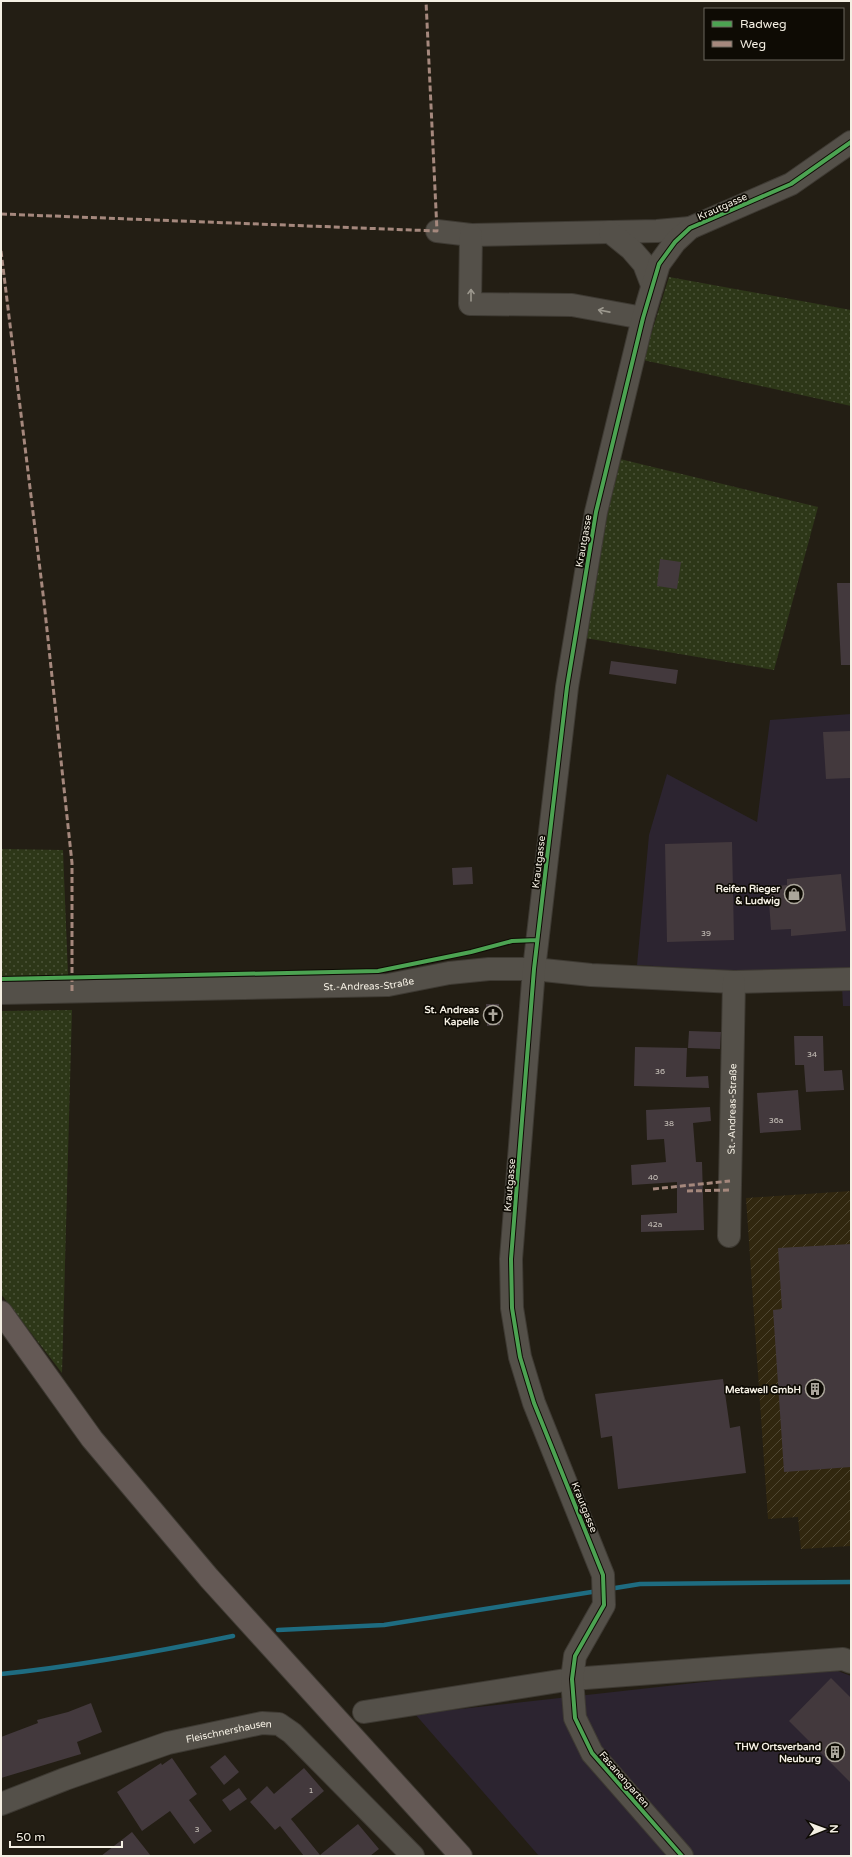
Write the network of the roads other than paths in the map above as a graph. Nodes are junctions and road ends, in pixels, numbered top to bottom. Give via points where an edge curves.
1 (851, 142) edge
2 (690, 228) junction
3 (437, 231) dead end
4 (610, 232) junction
5 (471, 235) junction
6 (652, 285) junction
7 (643, 318) junction
8 (534, 970) junction
9 (851, 979) edge
10 (734, 982) junction
11 (1, 993) edge
12 (729, 1236) dead end
13 (1, 1312) edge
14 (851, 1662) edge
15 (572, 1679) junction
16 (364, 1712) dead end
17 (1, 1804) edge
18 (413, 1856) edge
19 (461, 1856) edge
20 (682, 1856) edge

1 - 2 street, Krautgasse via 791,184
2 - 4 street
2 - 6 street, Krautgasse via 675,242 659,264
3 - 5 street
4 - 5 street
4 - 6 street via 631,248 644,264
7 -> 5 street via 572,305 470,304
6 - 7 street, Krautgasse
7 - 8 street, Krautgasse via 596,512 573,649
8 - 10 street, St.-Andreas-Straße
8 - 11 street, St.-Andreas-Straße via 482,969 388,985
8 - 15 street, Krautgasse via 511,1259 512,1308 520,1357 534,1403 603,1575 604,1605 575,1656
9 - 10 street, St.-Andreas-Straße
10 - 12 street, St.-Andreas-Straße
13 - 19 main road via 92,1439 208,1578
14 - 15 street via 843,1659
15 - 16 street
15 - 20 street, Fasanengarten via 575,1718 592,1753
17 - 18 street, Fleischnershausen via 168,1743 262,1722 279,1724 292,1733

